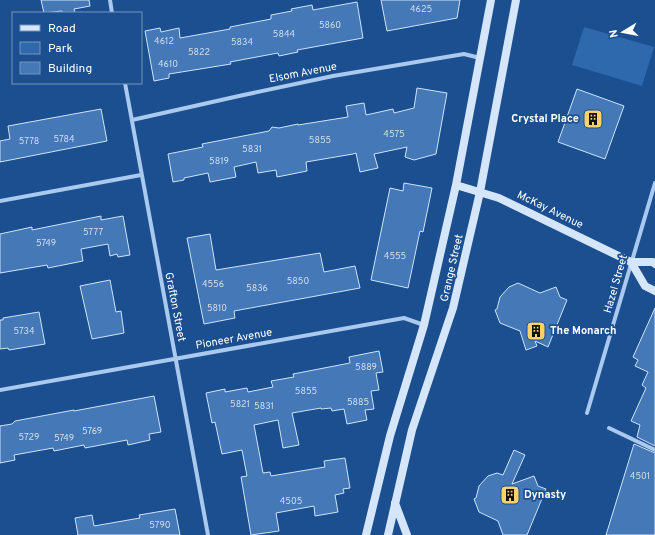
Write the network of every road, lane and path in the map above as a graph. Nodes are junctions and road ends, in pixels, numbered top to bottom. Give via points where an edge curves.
1 (110, 0) edge
2 (491, 0) edge
3 (516, 0) edge
4 (112, 12) edge
5 (480, 58) junction
6 (125, 84) edge
7 (132, 120) junction
8 (141, 175) junction
9 (655, 183) edge
10 (456, 185) junction
11 (480, 192) junction
12 (0, 201) edge
13 (631, 262) junction
14 (655, 264) edge
15 (655, 291) edge
16 (424, 325) junction
17 (175, 358) junction
18 (0, 390) edge
19 (587, 413) dead end
20 (609, 428) dead end
21 (655, 450) edge
22 (395, 503) junction
23 (208, 535) edge
24 (366, 535) edge
25 (388, 535) edge
26 (407, 535) edge

1 - 4 street
2 - 5 main road, Grange Street
3 - 11 main road, Grange Street
5 - 7 street, Elsom Avenue via 464,54 341,75
5 - 10 main road, Grange Street
6 - 7 street, Grafton Street
7 - 8 street, Grafton Street
8 - 12 street
8 - 17 street, Grafton Street
9 - 13 street, Hazel Street
10 - 11 main road, McKay Avenue
10 - 16 main road, Grange Street
11 - 13 main road, McKay Avenue via 499,198
11 - 22 main road, Grange Street via 453,308 412,430
13 - 14 main road, McKay Avenue
13 - 15 main road via 644,286
13 - 19 street, Hazel Street
16 - 17 street, Pioneer Avenue via 404,318
16 - 24 main road, Grange Street via 390,436
17 - 18 street, Pioneer Avenue
17 - 23 street, Grafton Street
20 - 21 street
22 - 25 main road, Grange Street
22 - 26 main road

